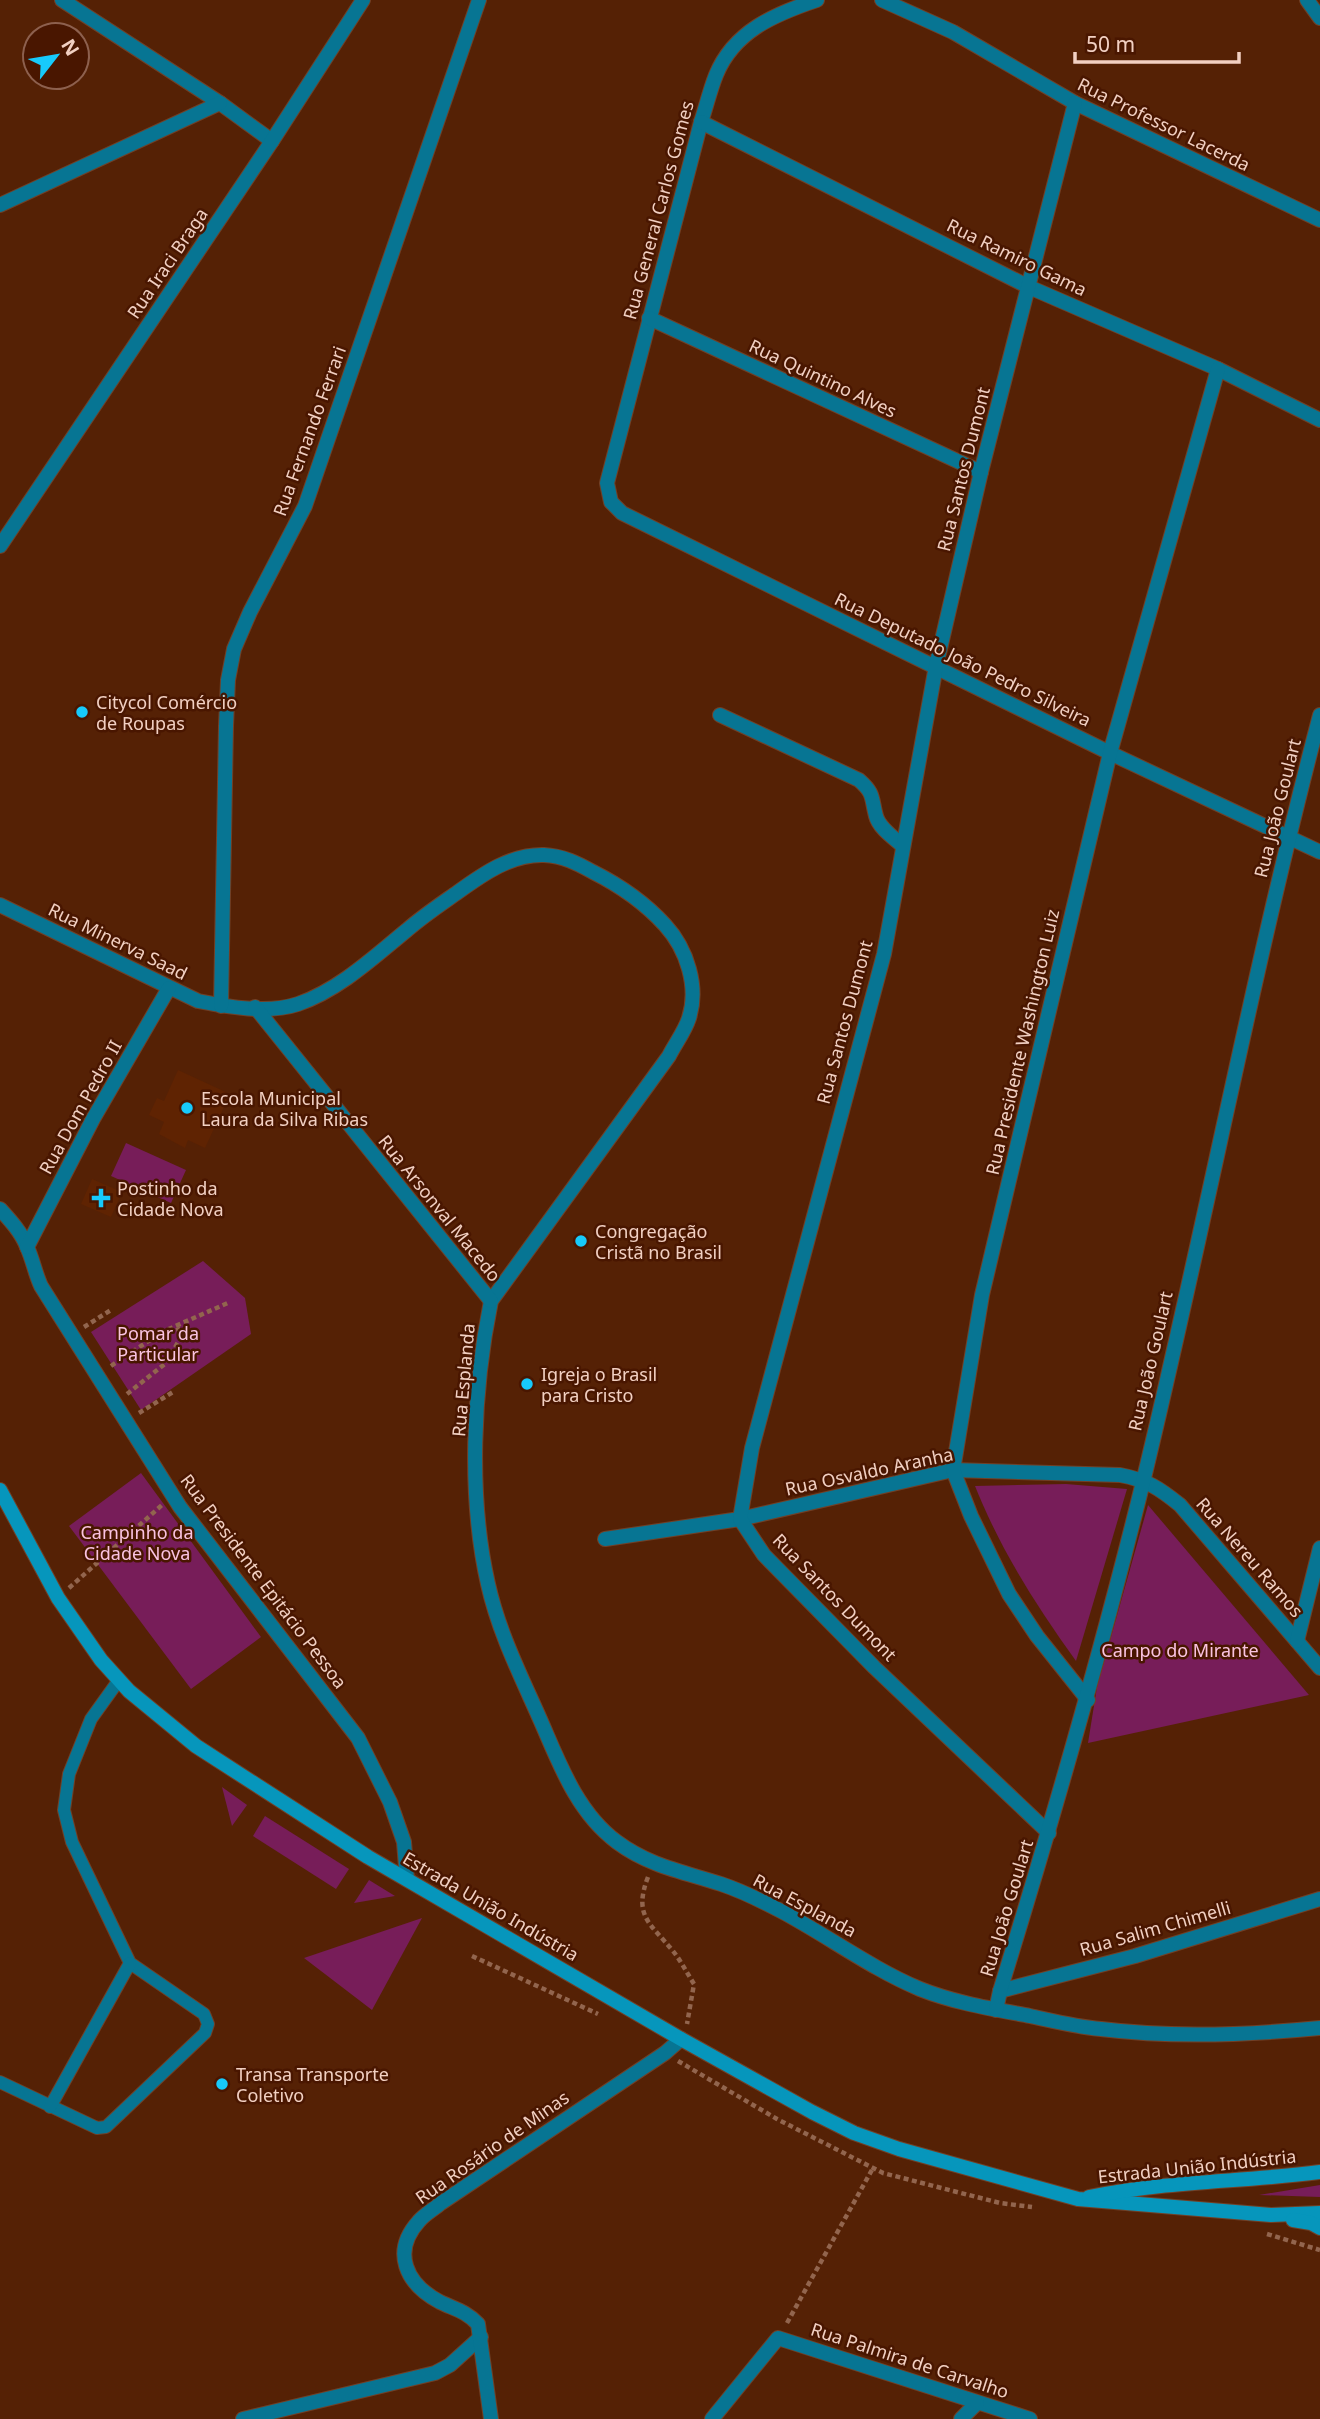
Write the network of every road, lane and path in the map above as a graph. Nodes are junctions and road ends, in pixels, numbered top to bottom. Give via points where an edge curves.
1 (62, 0) edge
2 (363, 0) edge
3 (479, 0) edge
4 (817, 0) edge
5 (882, 0) edge
6 (1307, 0) edge
7 (1320, 18) edge
8 (220, 103) junction
9 (1075, 103) junction
10 (701, 122) junction
11 (272, 141) junction
12 (0, 205) edge
13 (1320, 220) edge
14 (1029, 286) junction
15 (649, 318) junction
16 (1218, 369) junction
17 (1320, 420) edge
18 (981, 472) junction
19 (607, 483) joint
20 (0, 546) edge
21 (936, 666) junction
22 (720, 715) dead end
23 (1320, 715) edge
24 (1110, 753) junction
25 (1288, 838) junction
26 (903, 846) junction
27 (1320, 852) edge
28 (0, 905) edge
29 (169, 988) junction
30 (221, 1006) junction
31 (255, 1007) junction
32 (0, 1209) edge
33 (27, 1247) junction
34 (491, 1301) junction
35 (230, 1302) dead end
36 (111, 1310) dead end
37 (177, 1326) junction
38 (83, 1327) dead end
39 (109, 1367) dead end
40 (173, 1392) dead end
41 (127, 1394) dead end
42 (138, 1413) dead end
43 (953, 1470) junction
44 (1143, 1480) junction
45 (0, 1490) edge
46 (173, 1495) junction
47 (740, 1518) junction
48 (605, 1539) dead end
49 (1320, 1548) edge
50 (58, 1598) junction
51 (1297, 1641) junction
52 (1320, 1668) edge
53 (119, 1680) junction
54 (1087, 1700) junction
55 (1049, 1833) junction
56 (649, 1873) dead end
57 (407, 1879) junction
58 (1320, 1899) edge
59 (130, 1963) junction
60 (1000, 1991) junction
61 (996, 2010) junction
62 (1320, 2028) edge
63 (681, 2039) junction
64 (0, 2082) edge
65 (50, 2106) junction
66 (873, 2168) dead end
67 (1320, 2172) edge
68 (1077, 2199) junction
69 (1320, 2213) edge
70 (1271, 2215) junction
71 (1320, 2228) edge
72 (481, 2337) junction
73 (778, 2338) junction
74 (977, 2403) junction
75 (243, 2419) edge
76 (491, 2419) edge
77 (712, 2419) edge
78 (961, 2419) edge
79 (1030, 2419) edge

1 - 8 street
2 - 11 street, Rua Iraci Braga
3 - 30 street, Rua Fernando Ferrari via 305,506 234,649 226,726
4 - 10 street, Rua General Carlos Gomes via 756,25 736,43 716,73
5 - 9 street, Rua Professor Lacerda via 953,33
6 - 7 street
8 - 11 street
8 - 12 street
9 - 13 street, Rua Professor Lacerda
9 - 14 street, Rua Santos Dumont
10 - 14 street, Rua Ramiro Gama
10 - 15 street, Rua General Carlos Gomes
11 - 20 street, Rua Iraci Braga
14 - 16 street, Rua Ramiro Gama
14 - 18 street, Rua Santos Dumont
15 - 18 street, Rua Quintino Alves
15 - 19 street, Rua General Carlos Gomes
16 - 17 street, Rua Ramiro Gama
16 - 24 street, Rua Presidente Washington Luiz
18 - 21 street, Rua Santos Dumont
19 - 21 street, Rua Deputado João Pedro Silveira via 611,502 622,513
21 - 24 street, Rua Deputado João Pedro Silveira
21 - 26 street, Rua Santos Dumont
22 - 26 street via 859,780 873,797 880,824
23 - 25 street, Rua João Goulart
24 - 25 street, Rua Deputado João Pedro Silveira
24 - 43 street, Rua Presidente Washington Luiz via 982,1295
25 - 27 street, Rua Deputado João Pedro Silveira
25 - 44 street, Rua João Goulart
26 - 47 street, Rua Santos Dumont via 884,954 752,1448
28 - 29 street, Rua Minerva Saad
29 - 30 street, Rua Minerva Saad
29 - 33 street, Rua Dom Pedro II via 93,1119
30 - 31 street, Rua Esplanda
31 - 34 street, Rua Arsonval Macedo
31 - 34 street, Rua Esplanda via 296,1005 326,991 487,871 513,860 542,855 567,858 619,885 669,930 687,962 694,994 688,1020 669,1056
32 - 33 street, Rua Presidente Epitácio Pessoa
33 - 46 street, Rua Presidente Epitácio Pessoa via 41,1286
34 - 61 street, Rua Esplanda via 481,1350 476,1472 488,1584 501,1629 547,1736 572,1789 592,1818 638,1857 764,1901 922,1989
35 - 37 path
36 - 38 path
37 - 39 path
37 - 41 path via 181,1337 166,1363
40 - 42 path
43 - 44 street, Rua Osvaldo Aranha via 1120,1475
43 - 47 street, Rua Osvaldo Aranha
43 - 54 street via 1009,1594
44 - 51 street, Rua Nereu Ramos via 1180,1505
44 - 54 street, Rua João Goulart
45 - 50 main road, Estrada União Indústria
46 - 50 path
46 - 57 street, Rua Presidente Epitácio Pessoa via 358,1738 394,1812 404,1842
47 - 48 street, Rua Osvaldo Aranha
47 - 55 street, Rua Santos Dumont via 764,1555
49 - 51 street
50 - 53 main road, Estrada União Indústria
51 - 52 street, Rua Nereu Ramos
53 - 57 main road, Estrada União Indústria via 155,1714 222,1764
53 - 59 lane via 91,1719 69,1774 64,1810 72,1842
54 - 55 street, Rua João Goulart
55 - 60 street, Rua João Goulart
56 - 63 path via 642,1893 645,1920 674,1952 694,1984
57 - 63 main road, Estrada União Indústria
58 - 60 street, Rua Salim Chimelli via 1135,1956
59 - 65 lane
59 - 65 lane via 204,2014 205,2033 106,2127 97,2128
60 - 61 street, Rua João Goulart
61 - 62 street, Rua Esplanda via 1148,2034
63 - 68 main road, Estrada União Indústria via 854,2133
63 - 72 street, Rua Rosário de Minas via 419,2221 404,2248 411,2277 440,2302 468,2313 478,2324
64 - 65 lane
66 - 73 path
67 - 68 main road, Estrada União Indústria via 1131,2189
68 - 70 main road, Estrada União Indústria
69 - 70 main road, Estrada União Indústria
70 - 71 main road
72 - 75 street via 435,2373
72 - 76 street, Rua Rosário de Minas
73 - 74 street, Rua Palmira de Carvalho
73 - 77 street
74 - 78 street
74 - 79 street, Rua Palmira de Carvalho

